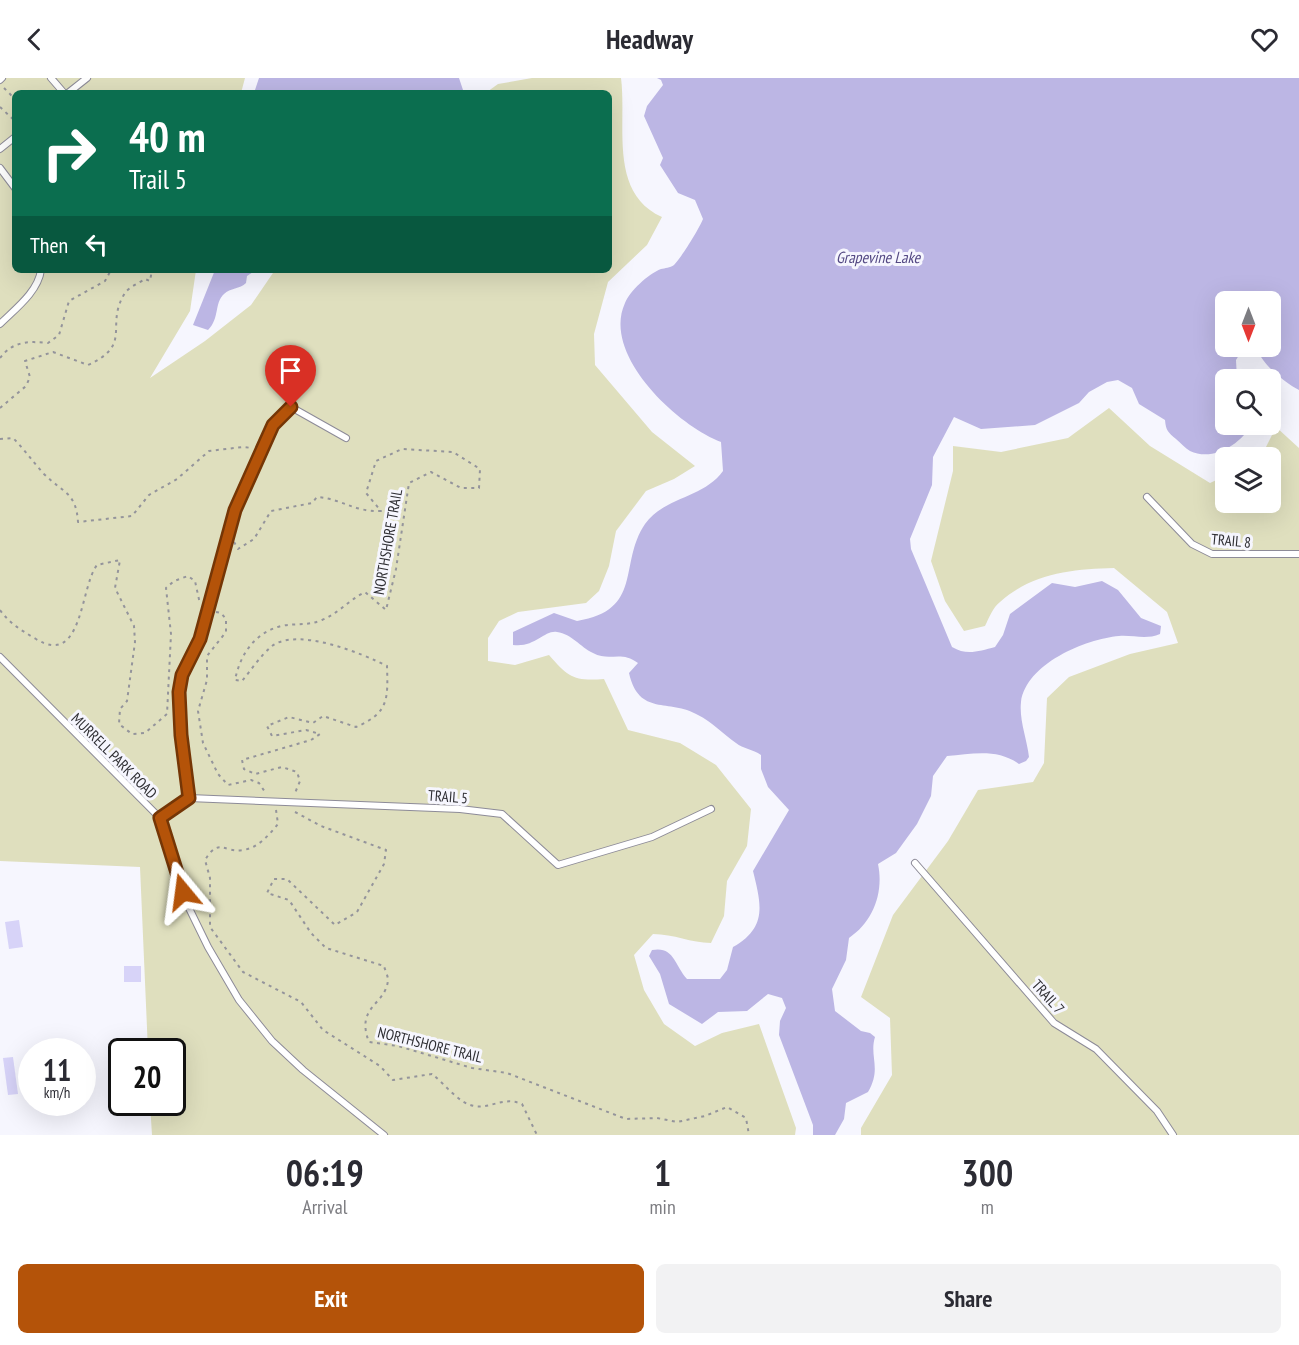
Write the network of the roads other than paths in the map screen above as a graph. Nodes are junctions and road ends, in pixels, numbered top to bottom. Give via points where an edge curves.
1 (51, 78) edge
2 (87, 78) edge
3 (63, 90) edge
4 (70, 90) edge
5 (12, 139) edge
6 (0, 149) edge
7 (0, 168) edge
8 (12, 184) edge
9 (41, 273) edge
10 (0, 324) edge
11 (346, 438) dead end
12 (1147, 497) dead end
13 (1299, 554) edge
14 (0, 657) edge
15 (189, 798) junction
16 (711, 809) dead end
17 (160, 818) junction
18 (915, 863) dead end
19 (384, 1135) edge
20 (1173, 1135) edge

1 - 3 lane
2 - 4 lane
5 - 6 lane
7 - 8 lane
9 - 10 lane via 26,297
11 - 15 lane via 291,407 273,425 235,510 200,639 182,675 179,692
12 - 13 lane, TRAIL 8 via 1192,544 1212,554
14 - 17 lane, MURRELL PARK ROAD
15 - 16 lane, TRAIL 5 via 502,814 558,865 652,837
15 - 17 lane
17 - 19 lane, MURRELL PARK ROAD via 188,906 239,1000 272,1041 303,1070
18 - 20 lane, TRAIL 7 via 1054,1023 1105,1056 1157,1111

